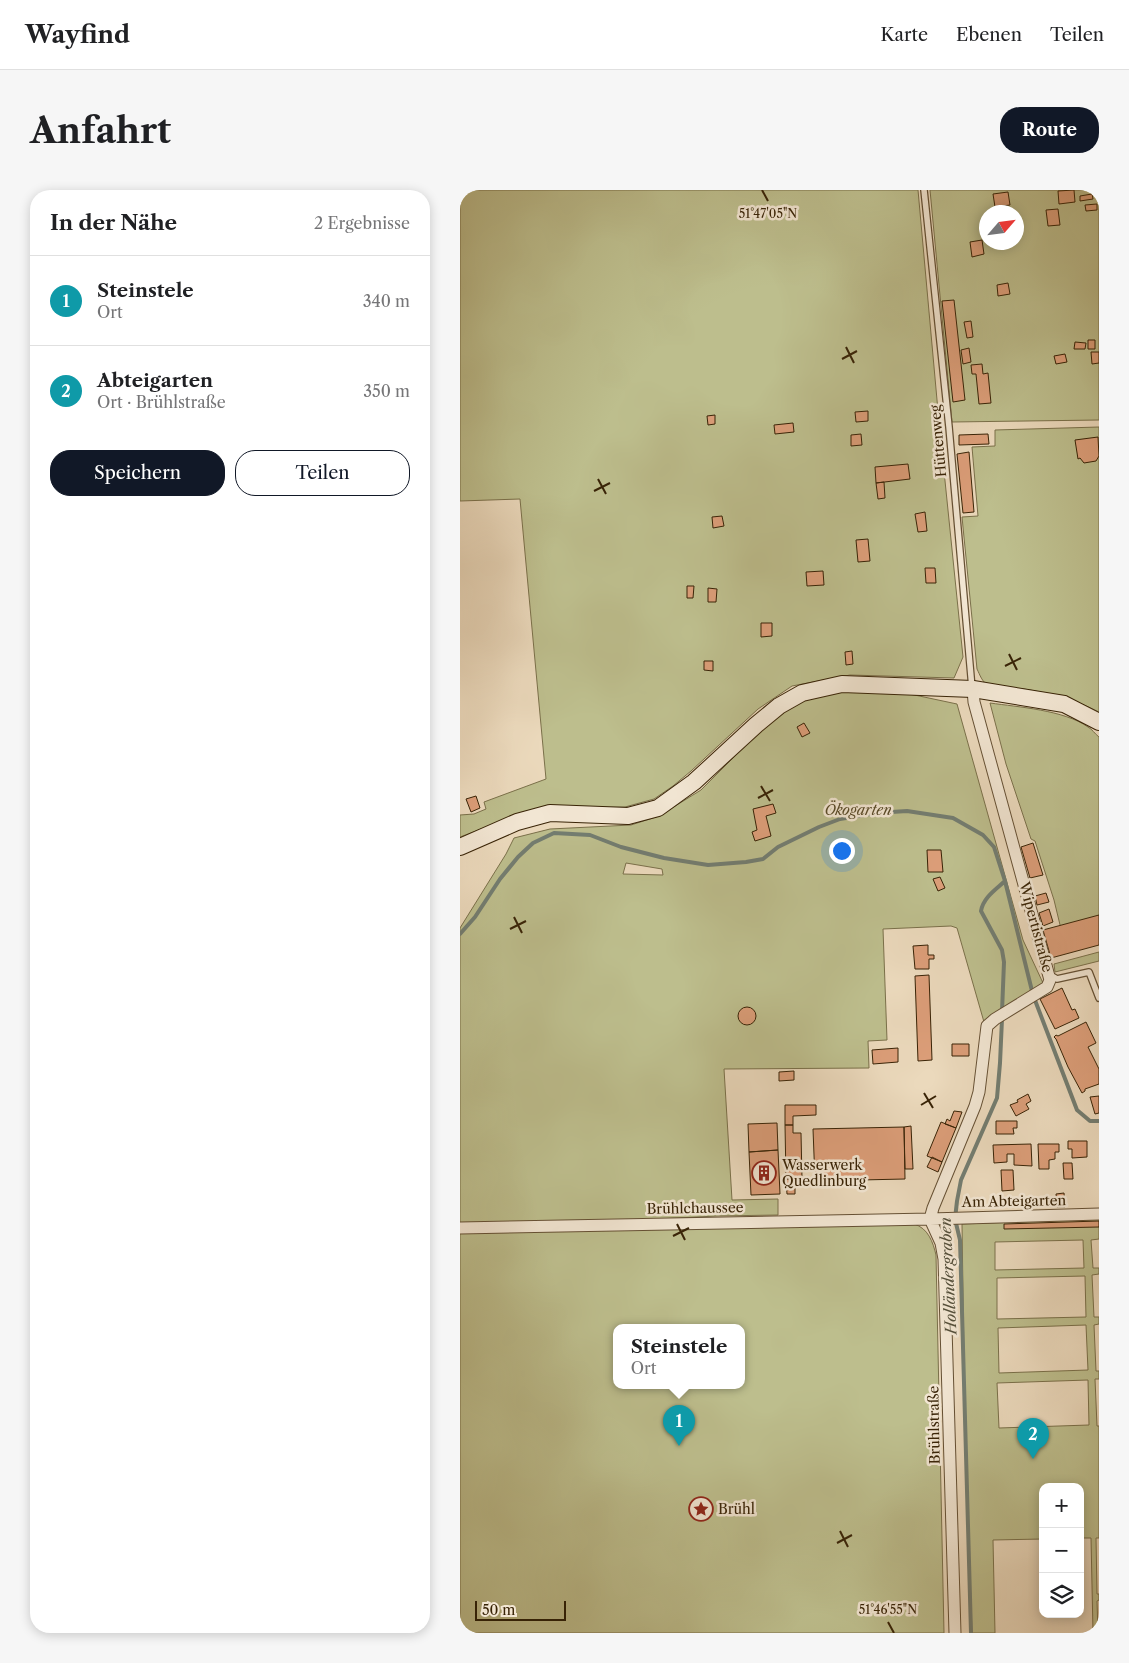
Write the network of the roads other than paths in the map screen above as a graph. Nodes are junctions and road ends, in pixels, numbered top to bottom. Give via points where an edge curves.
1 (924, 190) edge
2 (973, 689) junction
3 (1099, 722) edge
4 (460, 847) edge
5 (1050, 975) junction
6 (1099, 998) edge
7 (1099, 1214) edge
8 (930, 1219) junction
9 (460, 1228) edge
10 (955, 1633) edge

1 - 2 lane, Hüttenweg
2 - 3 street via 1064,704
2 - 4 street via 842,684 802,693 756,724 694,782 658,808 628,816 550,813 517,822
2 - 5 street, Wipertistraße
5 - 6 lane via 1057,979 1089,972
5 - 8 street, Wipertistraße via 1049,985 987,1026 976,1106
7 - 8 street, Am Abteigarten
8 - 9 street, Brühlchaussee
8 - 10 street, Brühlstraße via 944,1259

